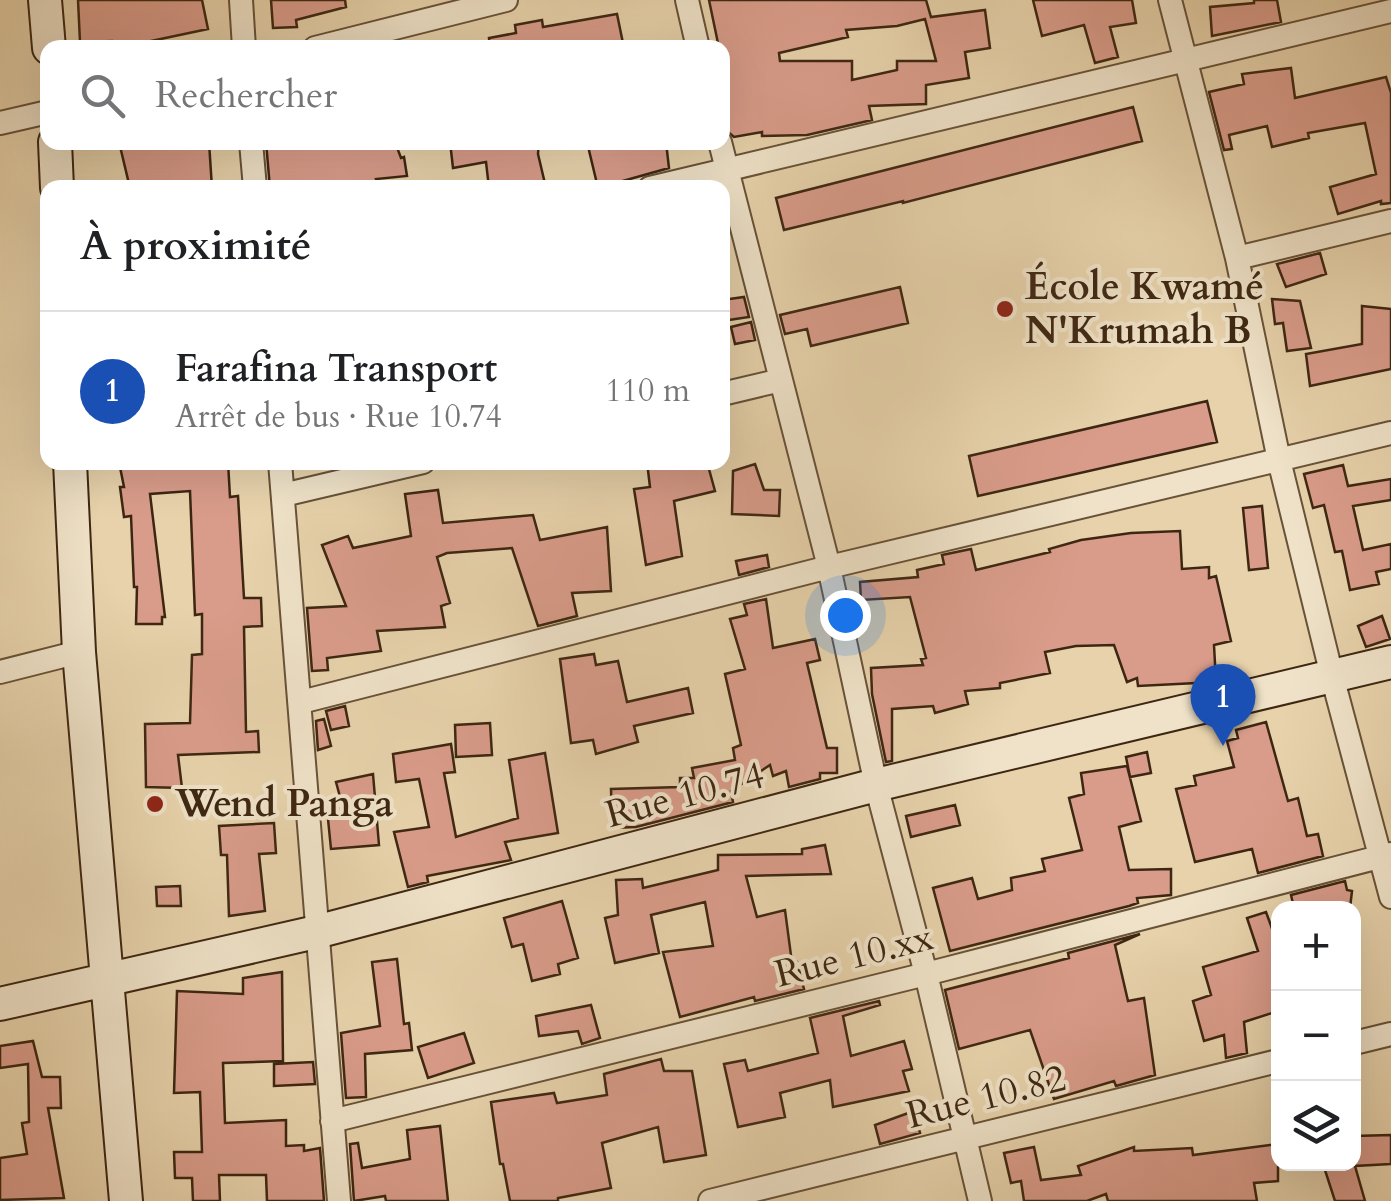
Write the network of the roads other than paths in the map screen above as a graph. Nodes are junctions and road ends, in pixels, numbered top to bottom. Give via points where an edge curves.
1 (45, 0) edge
2 (240, 0) edge
3 (506, 0) edge
4 (687, 0) edge
5 (1170, 0) edge
6 (1391, 11) edge
7 (48, 40) edge
8 (243, 40) edge
9 (346, 40) edge
10 (696, 40) edge
11 (1187, 58) junction
12 (40, 114) edge
13 (0, 124) edge
14 (55, 150) edge
15 (252, 150) edge
16 (722, 150) edge
17 (726, 168) junction
18 (57, 180) edge
19 (254, 180) edge
20 (680, 180) edge
21 (729, 180) edge
22 (730, 183) edge
23 (1391, 221) edge
24 (1238, 258) junction
25 (781, 380) junction
26 (730, 392) edge
27 (1391, 433) edge
28 (1279, 460) junction
29 (70, 470) edge
30 (281, 470) edge
31 (389, 470) edge
32 (283, 495) junction
33 (829, 567) junction
34 (79, 652) junction
35 (1391, 662) edge
36 (0, 672) edge
37 (1332, 676) junction
38 (301, 702) junction
39 (876, 786) junction
40 (1386, 855) edge
41 (1391, 897) edge
42 (316, 932) junction
43 (926, 974) junction
44 (106, 982) junction
45 (0, 1004) edge
46 (1391, 1034) edge
47 (1361, 1041) edge
48 (1271, 1064) edge
49 (332, 1121) junction
50 (965, 1138) junction
51 (126, 1201) edge
52 (339, 1201) edge
53 (710, 1201) edge
54 (980, 1201) edge

1 - 7 main road
2 - 8 street
3 - 9 street
4 - 10 street
5 - 11 street
6 - 11 street
11 - 17 street
11 - 24 street
12 - 13 street
14 - 18 main road
15 - 19 street
16 - 17 street
17 - 20 street
17 - 21 street
22 - 25 street
23 - 24 street
24 - 28 street
25 - 26 street
25 - 33 street
27 - 28 street
28 - 33 street
28 - 37 street
29 - 34 main road
30 - 32 street
31 - 32 street
32 - 38 street
33 - 38 street
33 - 39 street
34 - 36 street
34 - 44 main road
35 - 37 main road, Rue 10.74
37 - 39 main road, Rue 10.74
37 - 40 street
38 - 42 street
39 - 42 main road, Rue 10.74
39 - 43 street
40 - 41 street
40 - 43 street, Rue 10.xx
42 - 44 main road, Rue 10.74
42 - 49 street
43 - 49 street, Rue 10.xx
43 - 50 street
44 - 45 main road, Rue 10.74
44 - 51 main road
46 - 47 street
48 - 50 street, Rue 10.82
49 - 52 street
50 - 53 street, Rue 10.82
50 - 54 street

